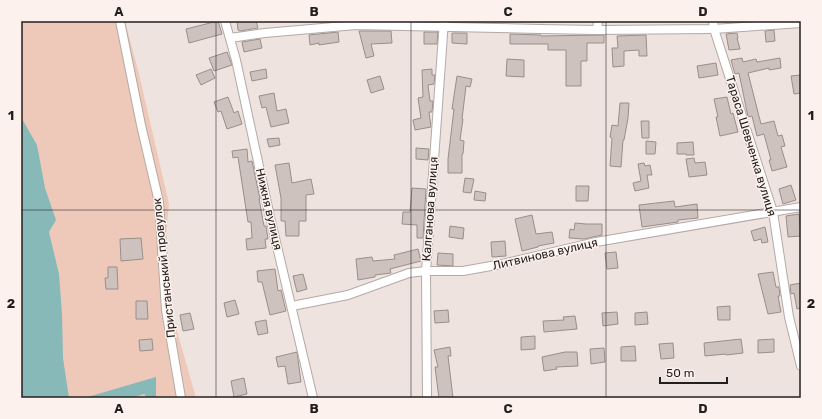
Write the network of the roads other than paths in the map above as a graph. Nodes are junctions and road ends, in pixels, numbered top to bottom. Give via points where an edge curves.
1 (120, 21) edge
2 (225, 21) edge
3 (598, 21) edge
4 (356, 23) edge
5 (800, 23) edge
6 (444, 24) edge
7 (713, 25) edge
8 (597, 30) junction
9 (230, 38) junction
10 (801, 207) edge
11 (773, 212) junction
12 (426, 271) junction
13 (292, 306) junction
14 (801, 366) edge
15 (181, 398) edge
16 (313, 398) edge
17 (427, 398) edge

1 - 15 street, Пристанський провулок via 140,125 159,202 166,310
2 - 9 street, Нижня вулиця
3 - 8 street
4 - 6 street
4 - 9 street
5 - 7 street
6 - 8 street
6 - 12 street, Калганова вулиця
7 - 8 street
7 - 11 street, Тараса Шевченка вулиця
9 - 13 street, Нижня вулиця
10 - 11 street, Литвинова вулиця
11 - 12 street, Литвинова вулиця via 596,242 471,270
11 - 14 street, Тараса Шевченка вулиця via 789,317
12 - 13 street, Литвинова вулиця via 409,274 348,295
12 - 17 street, Калганова вулиця
13 - 16 street, Нижня вулиця

